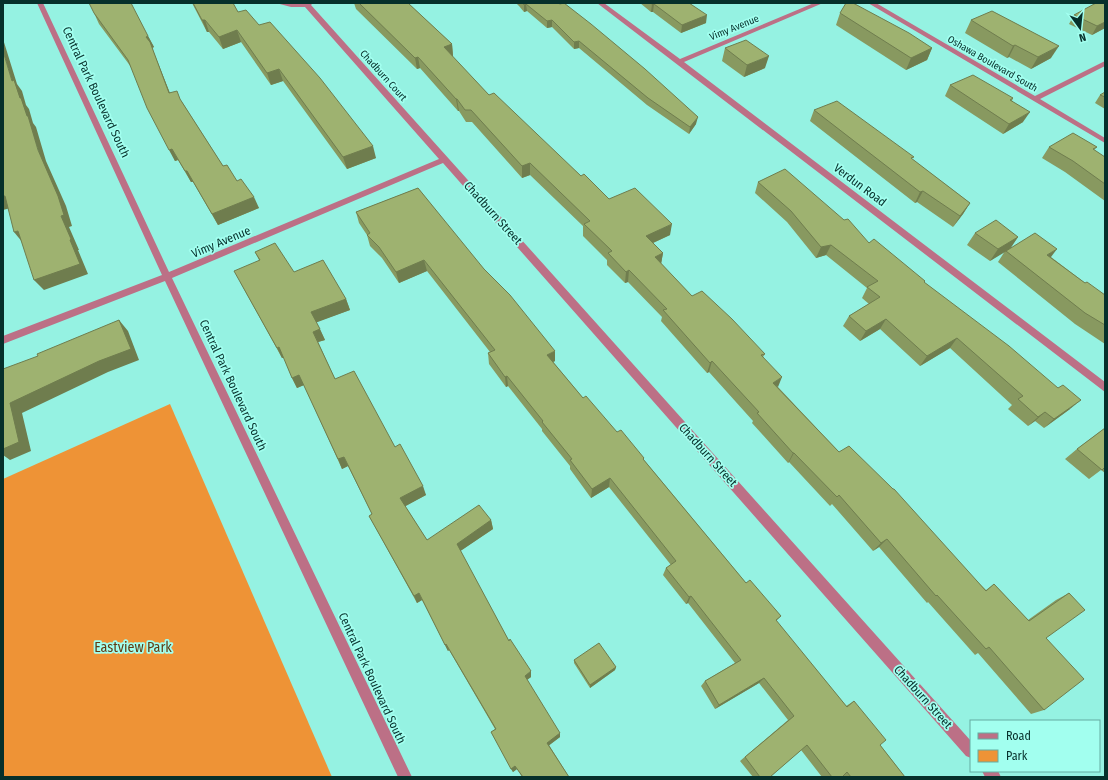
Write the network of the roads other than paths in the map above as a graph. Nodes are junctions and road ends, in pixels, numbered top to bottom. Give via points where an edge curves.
1 (40, 3) edge
2 (279, 3) edge
3 (600, 3) edge
4 (820, 3) edge
5 (871, 3) edge
6 (308, 4) edge
7 (679, 62) junction
8 (1105, 63) edge
9 (1035, 99) junction
10 (1105, 141) edge
11 (445, 159) junction
12 (167, 277) junction
13 (3, 340) edge
14 (1105, 388) edge
15 (970, 750) edge
16 (405, 777) edge

1 - 12 street, Central Park Boulevard South
2 - 6 street, Chadburn Court
3 - 7 street, Verdun Road
4 - 7 street, Vimy Avenue
5 - 9 street, Oshawa Boulevard South
6 - 11 street, Chadburn Court
7 - 14 street, Verdun Road
8 - 9 street
9 - 10 street, Oshawa Boulevard South
11 - 12 street, Vimy Avenue
11 - 15 street, Chadburn Street
12 - 13 street, Vimy Avenue
12 - 16 street, Central Park Boulevard South

